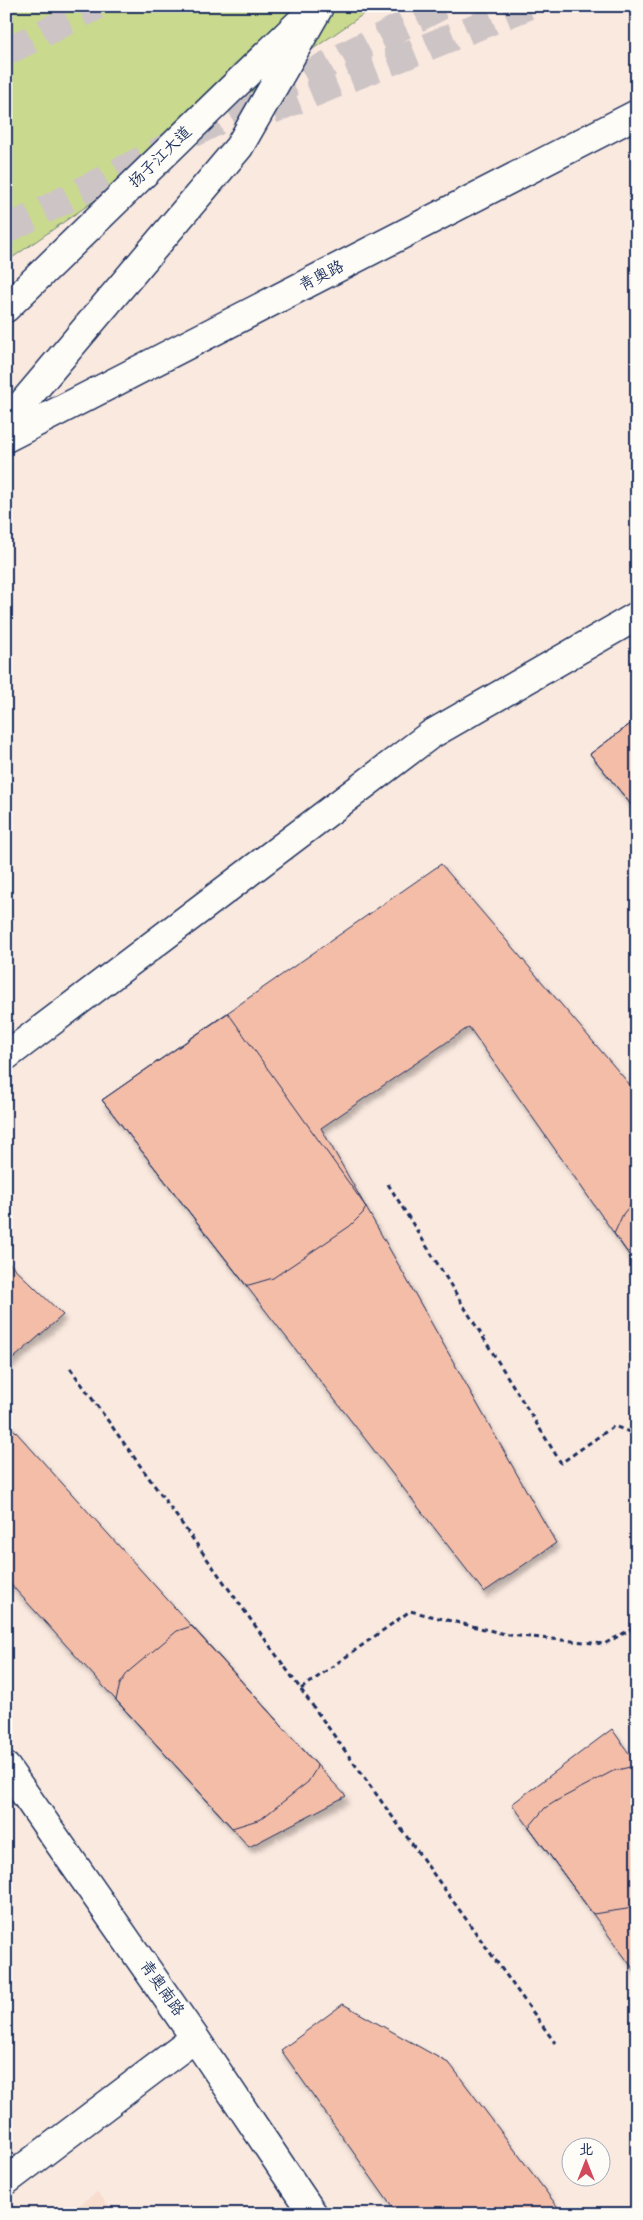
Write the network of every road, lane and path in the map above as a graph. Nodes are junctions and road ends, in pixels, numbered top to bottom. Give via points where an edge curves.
1 (320, 8) edge
2 (637, 114) edge
3 (6, 308) edge
4 (6, 423) edge
5 (6, 438) edge
6 (637, 616) edge
7 (6, 1056) edge
8 (388, 1184) dead end
9 (70, 1368) dead end
10 (637, 1435) edge
11 (637, 1626) edge
12 (301, 1690) junction
13 (6, 1767) edge
14 (195, 2038) junction
15 (555, 2043) dead end
16 (6, 2181) edge
17 (312, 2214) edge

1 - 3 street, 扬子江大道 via 298,24
1 - 4 street via 239,147
2 - 5 street, 青奥路
6 - 7 street via 430,735
8 - 10 path via 561,1463 614,1426
9 - 12 path
11 - 12 path via 604,1644 508,1635 410,1611
12 - 15 path
13 - 14 street, 青奥南路
14 - 16 street
14 - 17 street, 青奥南路

